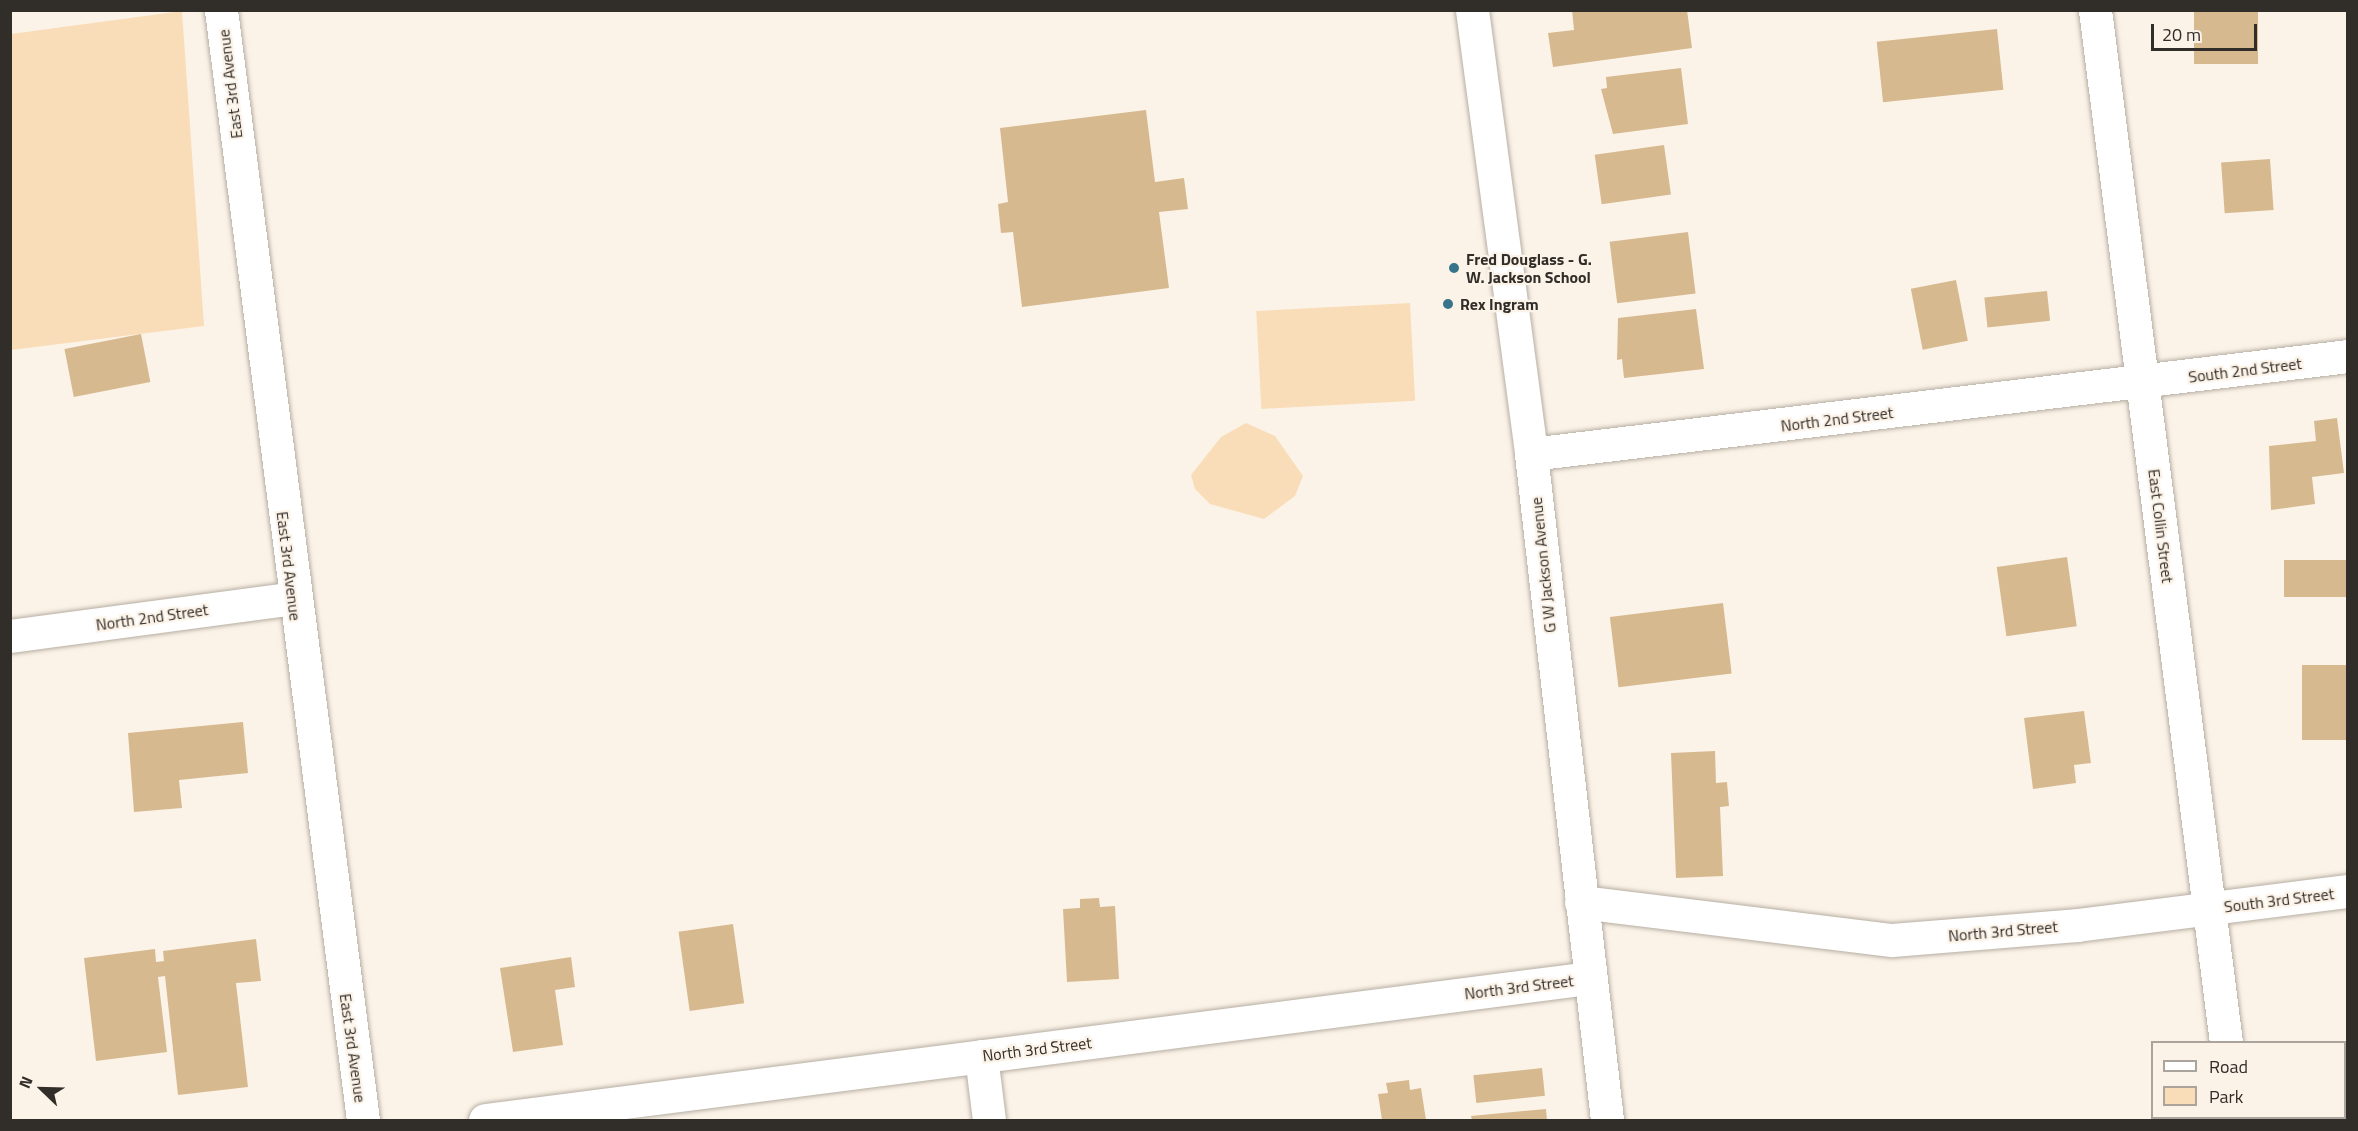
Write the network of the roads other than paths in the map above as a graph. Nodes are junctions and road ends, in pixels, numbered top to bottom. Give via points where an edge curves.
1 (221, 10) edge
2 (1472, 10) edge
3 (2095, 10) edge
4 (2348, 356) edge
5 (2143, 383) junction
6 (1531, 454) junction
7 (293, 598) junction
8 (10, 636) edge
9 (2348, 891) edge
10 (1581, 903) junction
11 (2210, 909) junction
12 (1589, 978) junction
13 (2226, 1041) edge
14 (981, 1056) junction
15 (363, 1120) edge
16 (485, 1120) edge
17 (989, 1120) edge
18 (1607, 1120) edge

1 - 7 street, East 3rd Avenue
2 - 6 street, G W Jackson Avenue
3 - 5 street, East Collin Street
4 - 5 street, South 2nd Street
5 - 6 street, North 2nd Street
5 - 11 street, East Collin Street
6 - 10 street, G W Jackson Avenue
7 - 8 street, North 2nd Street
7 - 15 street, East 3rd Avenue
9 - 11 street, South 3rd Street
10 - 11 street, North 3rd Street via 1892,940
10 - 12 street, G W Jackson Avenue
11 - 13 street, East Collin Street
12 - 14 street, North 3rd Street
12 - 18 street, G W Jackson Avenue
14 - 16 street, North 3rd Street
14 - 17 street

